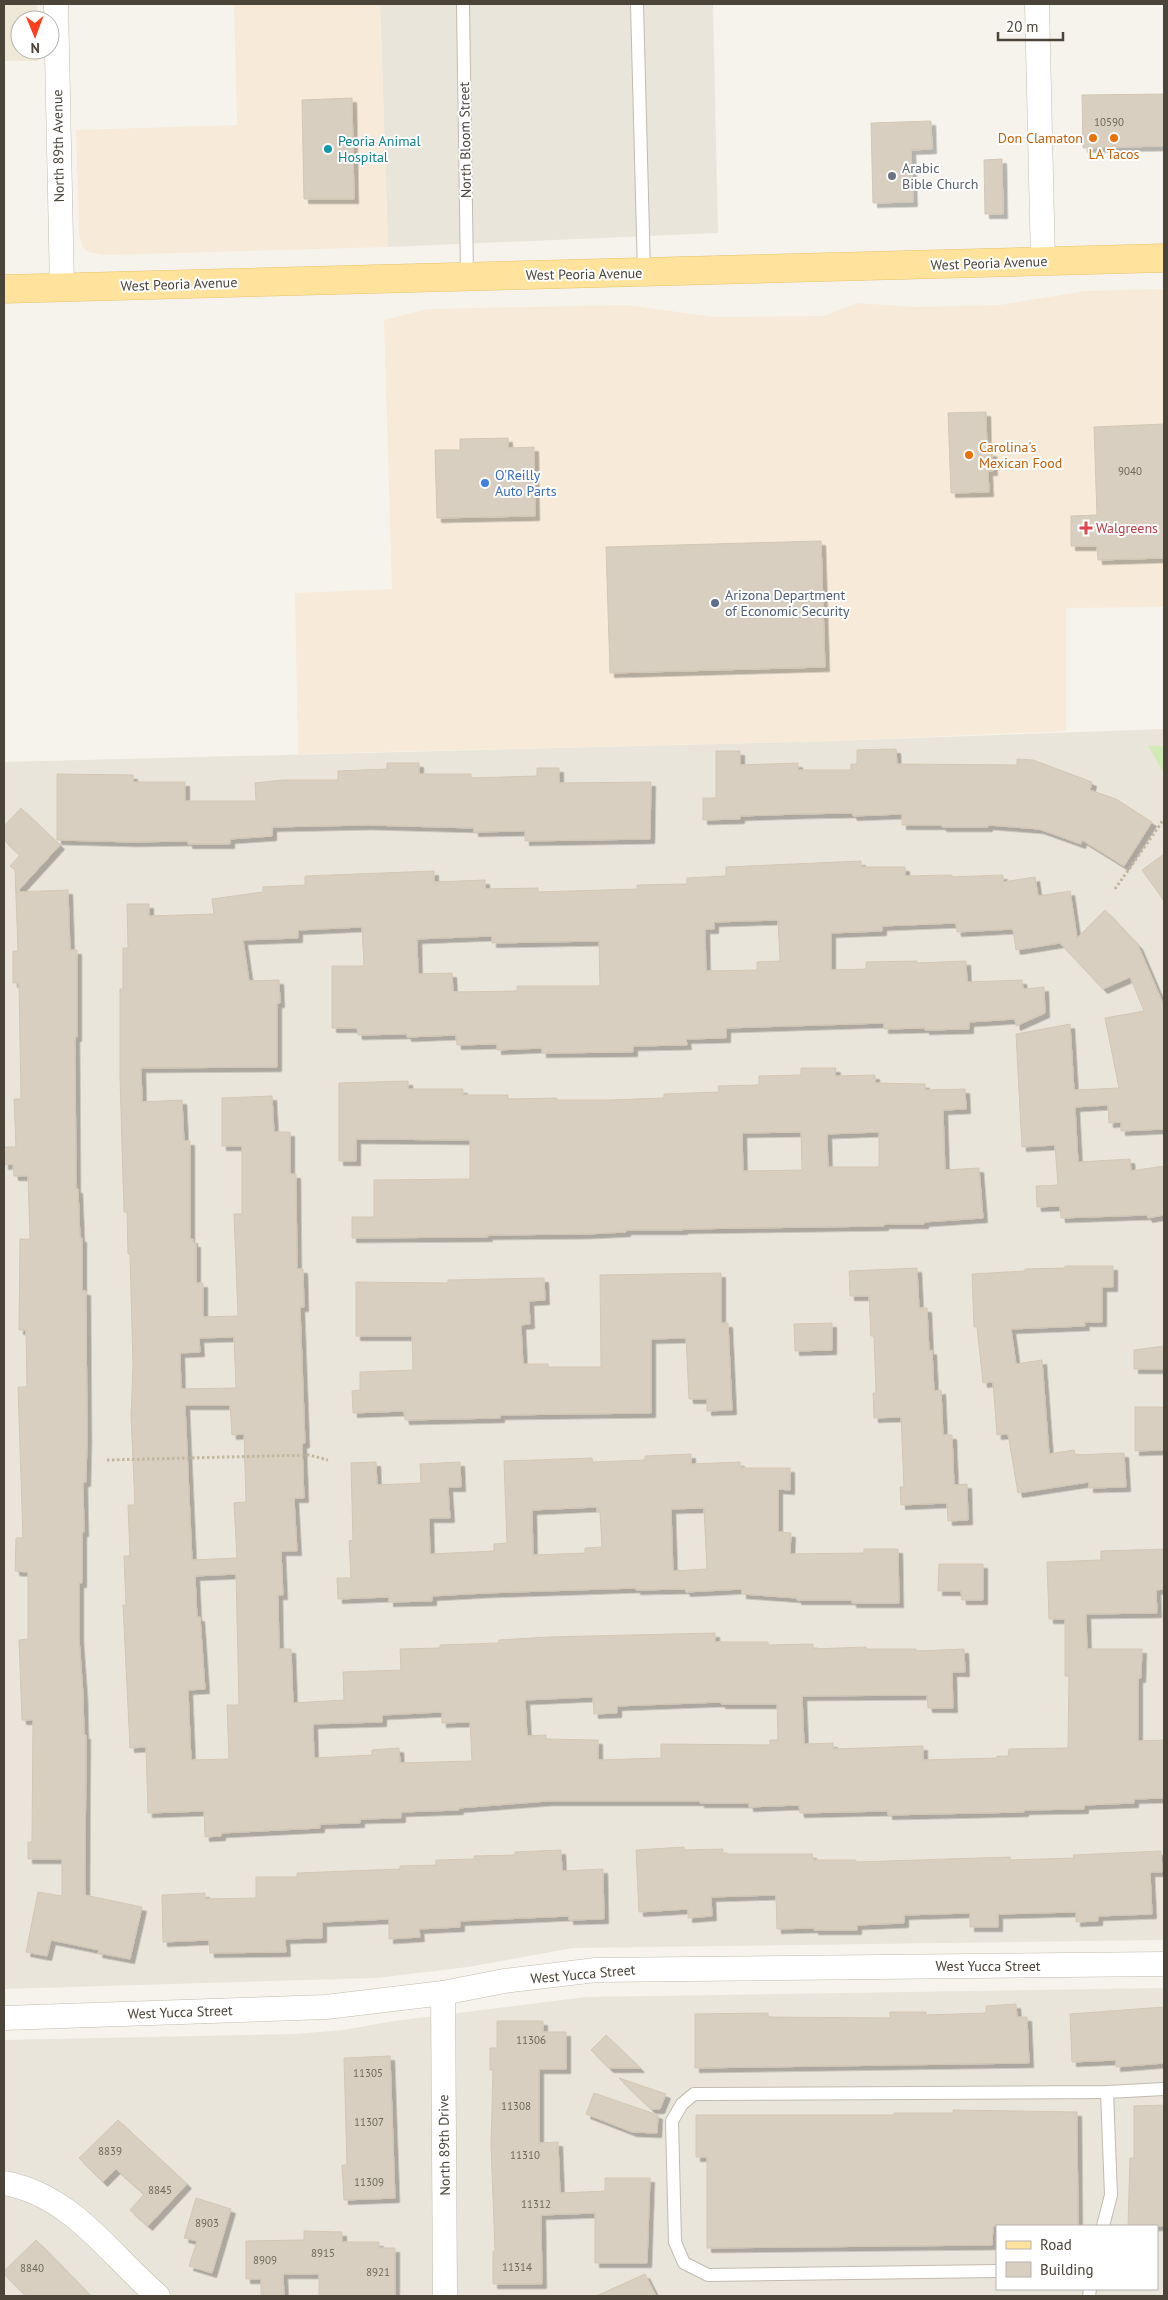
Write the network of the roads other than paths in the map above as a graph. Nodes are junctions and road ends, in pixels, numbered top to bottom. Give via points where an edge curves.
1 (56, 4) edge
2 (463, 4) edge
3 (637, 4) edge
4 (1037, 4) edge
5 (1164, 258) edge
6 (1043, 262) junction
7 (644, 273) junction
8 (467, 276) junction
9 (62, 288) junction
10 (4, 289) edge
11 (1164, 1964) edge
12 (443, 1993) junction
13 (4, 2018) edge
14 (1164, 2089) edge
15 (1108, 2092) junction
16 (4, 2183) edge
17 (1102, 2225) edge
18 (996, 2271) edge
19 (158, 2296) edge
20 (445, 2296) edge

1 - 9 street, North 89th Avenue
2 - 8 lane, North Bloom Street
3 - 7 lane
4 - 6 street
5 - 6 main road, West Peoria Avenue
6 - 7 main road, West Peoria Avenue
7 - 8 main road, West Peoria Avenue
8 - 9 main road, West Peoria Avenue
9 - 10 main road, West Peoria Avenue
11 - 12 street, West Yucca Street via 612,1970 504,1981
12 - 13 street, West Yucca Street via 326,2007
12 - 20 street, North 89th Drive
14 - 15 lane
15 - 17 lane via 1111,2195
15 - 18 lane via 694,2094 682,2104 672,2121 675,2242 684,2263 708,2275
16 - 19 street via 23,2186 54,2200 104,2242

